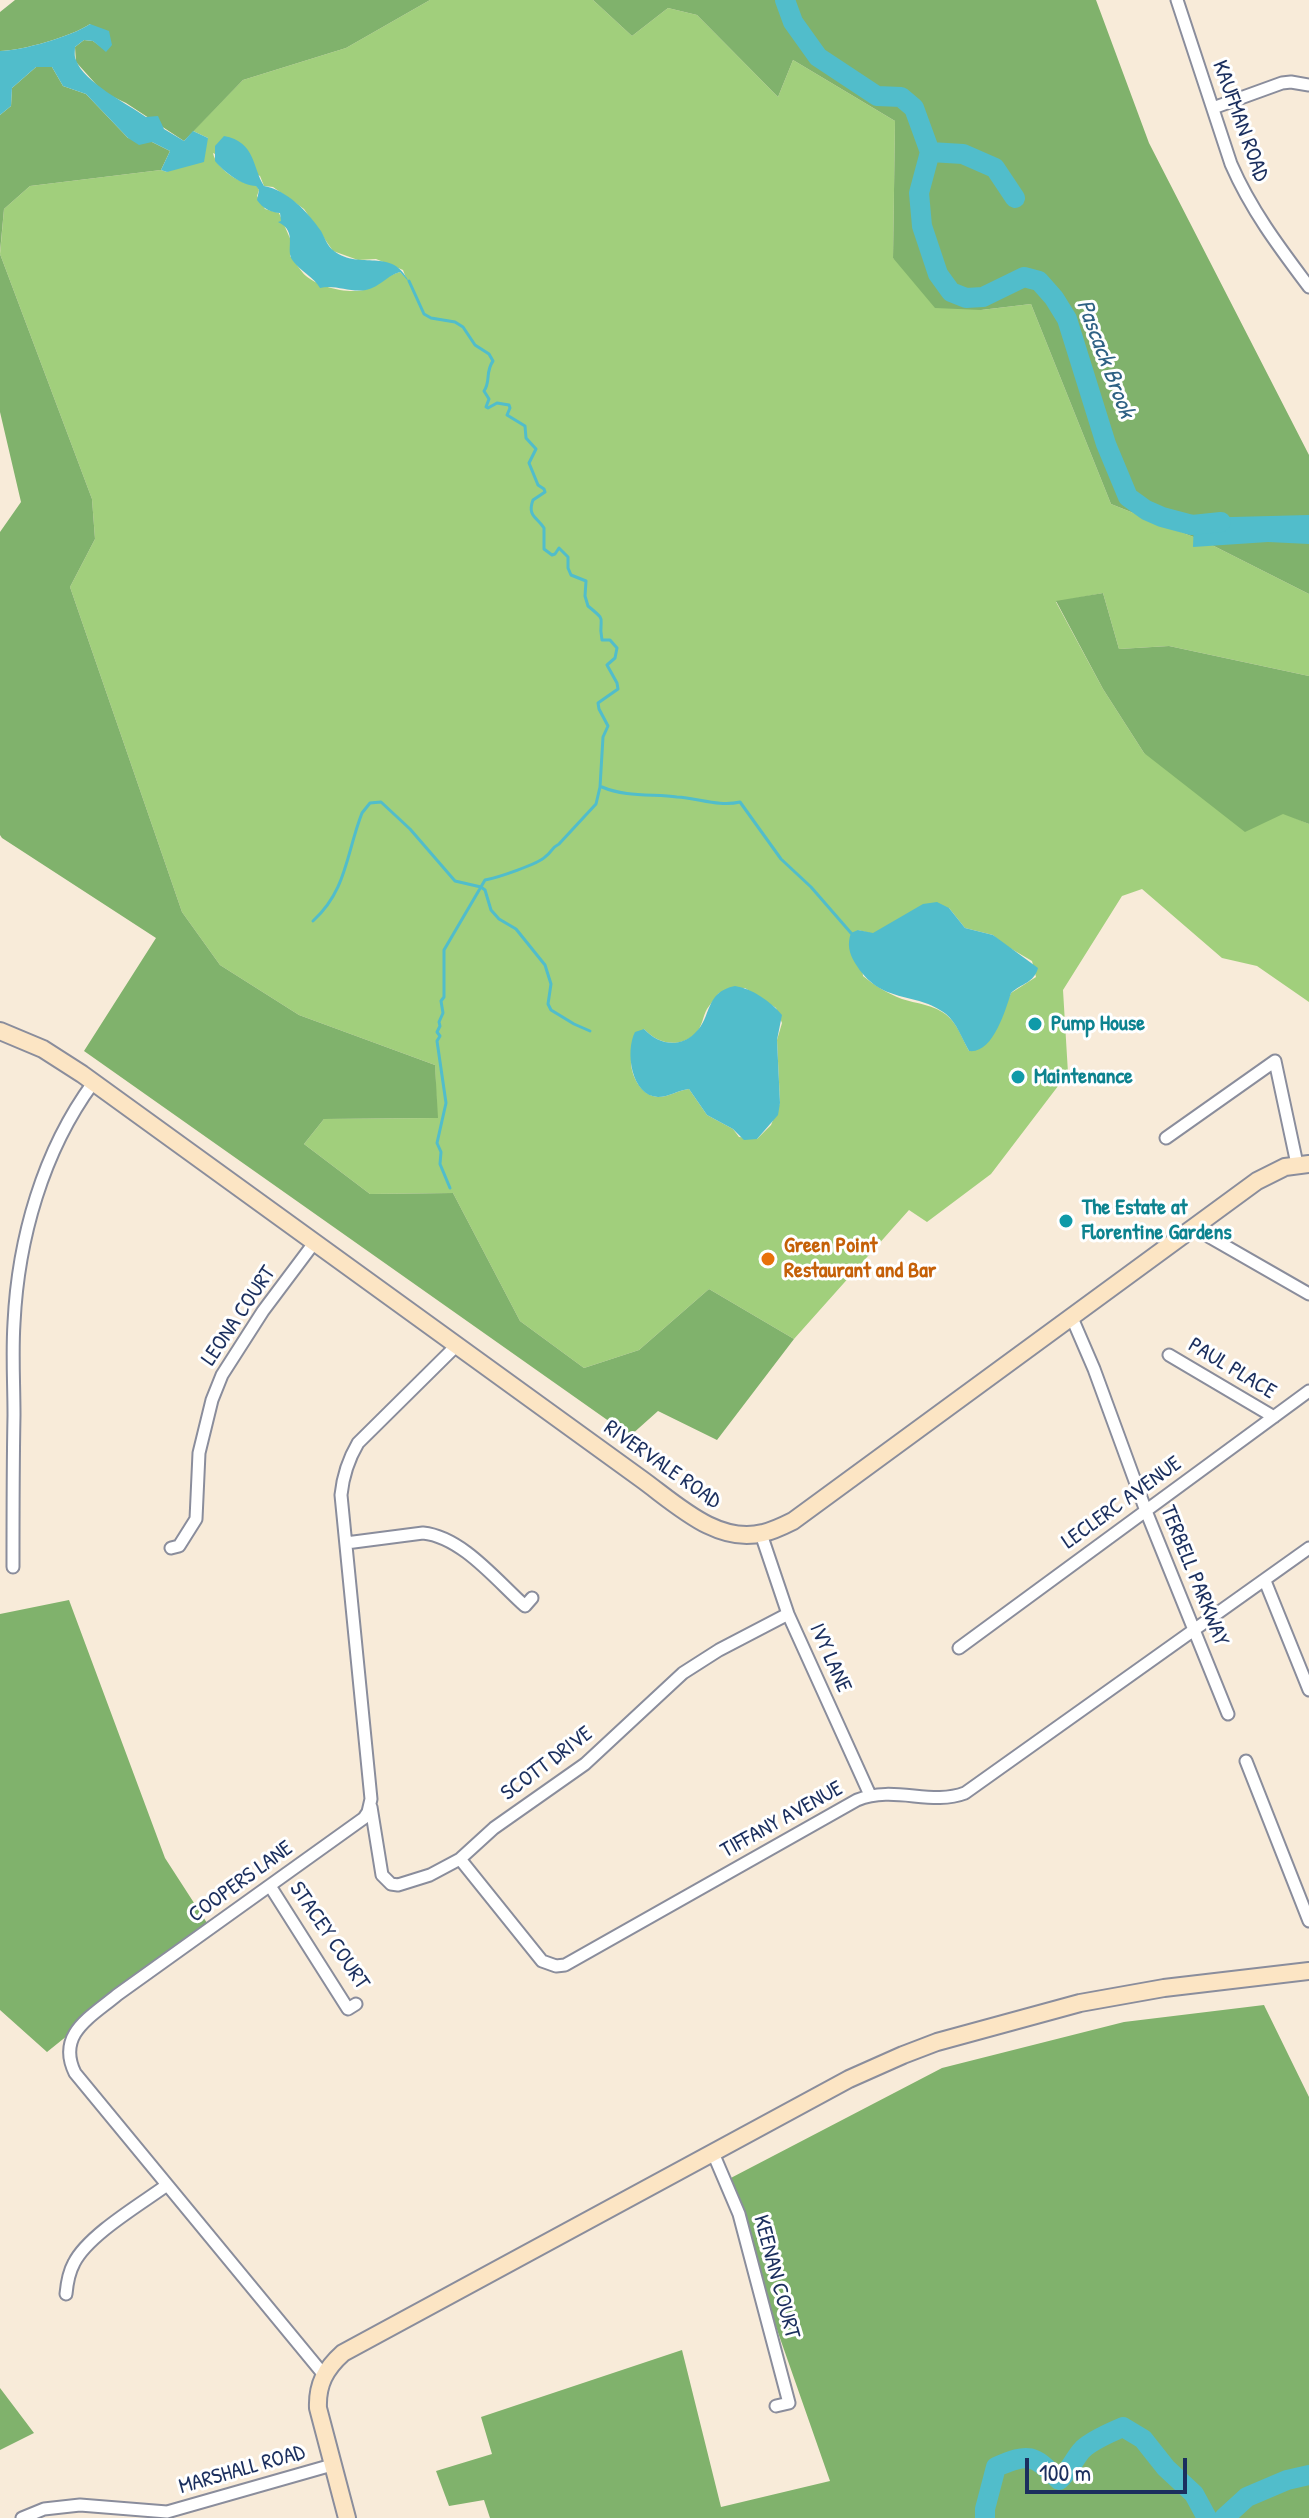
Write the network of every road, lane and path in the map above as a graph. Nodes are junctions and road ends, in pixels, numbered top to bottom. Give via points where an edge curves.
1 (1177, 0) edge
2 (1309, 85) edge
3 (1213, 108) junction
4 (1309, 287) edge
5 (0, 1031) edge
6 (93, 1083) junction
7 (1166, 1138) dead end
8 (1303, 1164) edge
9 (1194, 1228) junction
10 (314, 1243) junction
11 (1309, 1294) edge
12 (1072, 1318) junction
13 (456, 1346) junction
14 (1169, 1355) dead end
15 (1309, 1391) edge
16 (1274, 1417) junction
17 (1146, 1511) junction
18 (761, 1534) junction
19 (346, 1543) junction
20 (171, 1548) dead end
21 (1309, 1548) edge
22 (13, 1567) dead end
23 (1265, 1581) junction
24 (532, 1598) dead end
25 (788, 1614) junction
26 (1195, 1630) junction
27 (959, 1648) dead end
28 (1309, 1690) edge
29 (1228, 1714) dead end
30 (1246, 1761) dead end
31 (870, 1795) junction
32 (371, 1806) junction
33 (460, 1859) junction
34 (270, 1886) junction
35 (1309, 1921) edge
36 (1309, 1971) edge
37 (356, 2004) dead end
38 (713, 2153) junction
39 (167, 2185) junction
40 (66, 2294) dead end
41 (324, 2375) junction
42 (776, 2406) dead end
43 (332, 2465) junction
44 (168, 2515) edge
45 (22, 2518) edge
46 (347, 2518) edge

1 - 3 street, KAUFMAN ROAD
2 - 3 street via 1282,83
3 - 4 street, KAUFMAN ROAD via 1253,211
5 - 6 street, RIVERVALE ROAD via 43,1049
6 - 10 street, RIVERVALE ROAD
6 - 22 street via 73,1111 43,1178 17,1285
7 - 8 street via 1275,1061
8 - 9 street, RIVERVALE ROAD via 1257,1181
9 - 11 street
9 - 12 street, RIVERVALE ROAD
10 - 13 street, RIVERVALE ROAD
10 - 20 street, LEONA COURT via 222,1375 199,1453 196,1519 179,1546
12 - 17 street, TERBELL PARKWAY
12 - 18 street, RIVERVALE ROAD via 804,1514
13 - 18 street, RIVERVALE ROAD via 708,1526
13 - 19 street via 350,1456 341,1495
14 - 16 street, PAUL PLACE
15 - 16 street, LECLERC AVENUE
16 - 17 street, LECLERC AVENUE
17 - 26 street, TERBELL PARKWAY
17 - 27 street, LECLERC AVENUE
18 - 25 street, IVY LANE
19 - 24 street via 435,1534 458,1546 525,1606
19 - 32 street
21 - 23 street, TIFFANY AVENUE
23 - 26 street, TIFFANY AVENUE
23 - 28 street
25 - 31 street, IVY LANE
25 - 33 street, SCOTT DRIVE via 683,1673 585,1764 494,1828
26 - 29 street, TERBELL PARKWAY
26 - 31 street, TIFFANY AVENUE via 965,1793
30 - 35 street
31 - 33 street, TIFFANY AVENUE via 565,1965 542,1961
32 - 33 street, SCOTT DRIVE via 382,1875 391,1884 430,1875
32 - 34 street, COOPERS LANE via 364,1818
34 - 37 street, STACEY COURT via 348,2009
34 - 39 street, COOPERS LANE via 117,1995 73,2036 69,2056 75,2073
36 - 38 street via 1114,1996 937,2042 869,2069
38 - 41 street via 343,2353
38 - 42 street, KEENAN COURT via 739,2214 789,2403
39 - 40 street via 91,2241 74,2263
39 - 41 street, COOPERS LANE
41 - 43 street via 318,2408
43 - 44 street, MARSHALL ROAD
43 - 46 street
44 - 45 street, MARSHALL ROAD via 80,2505

